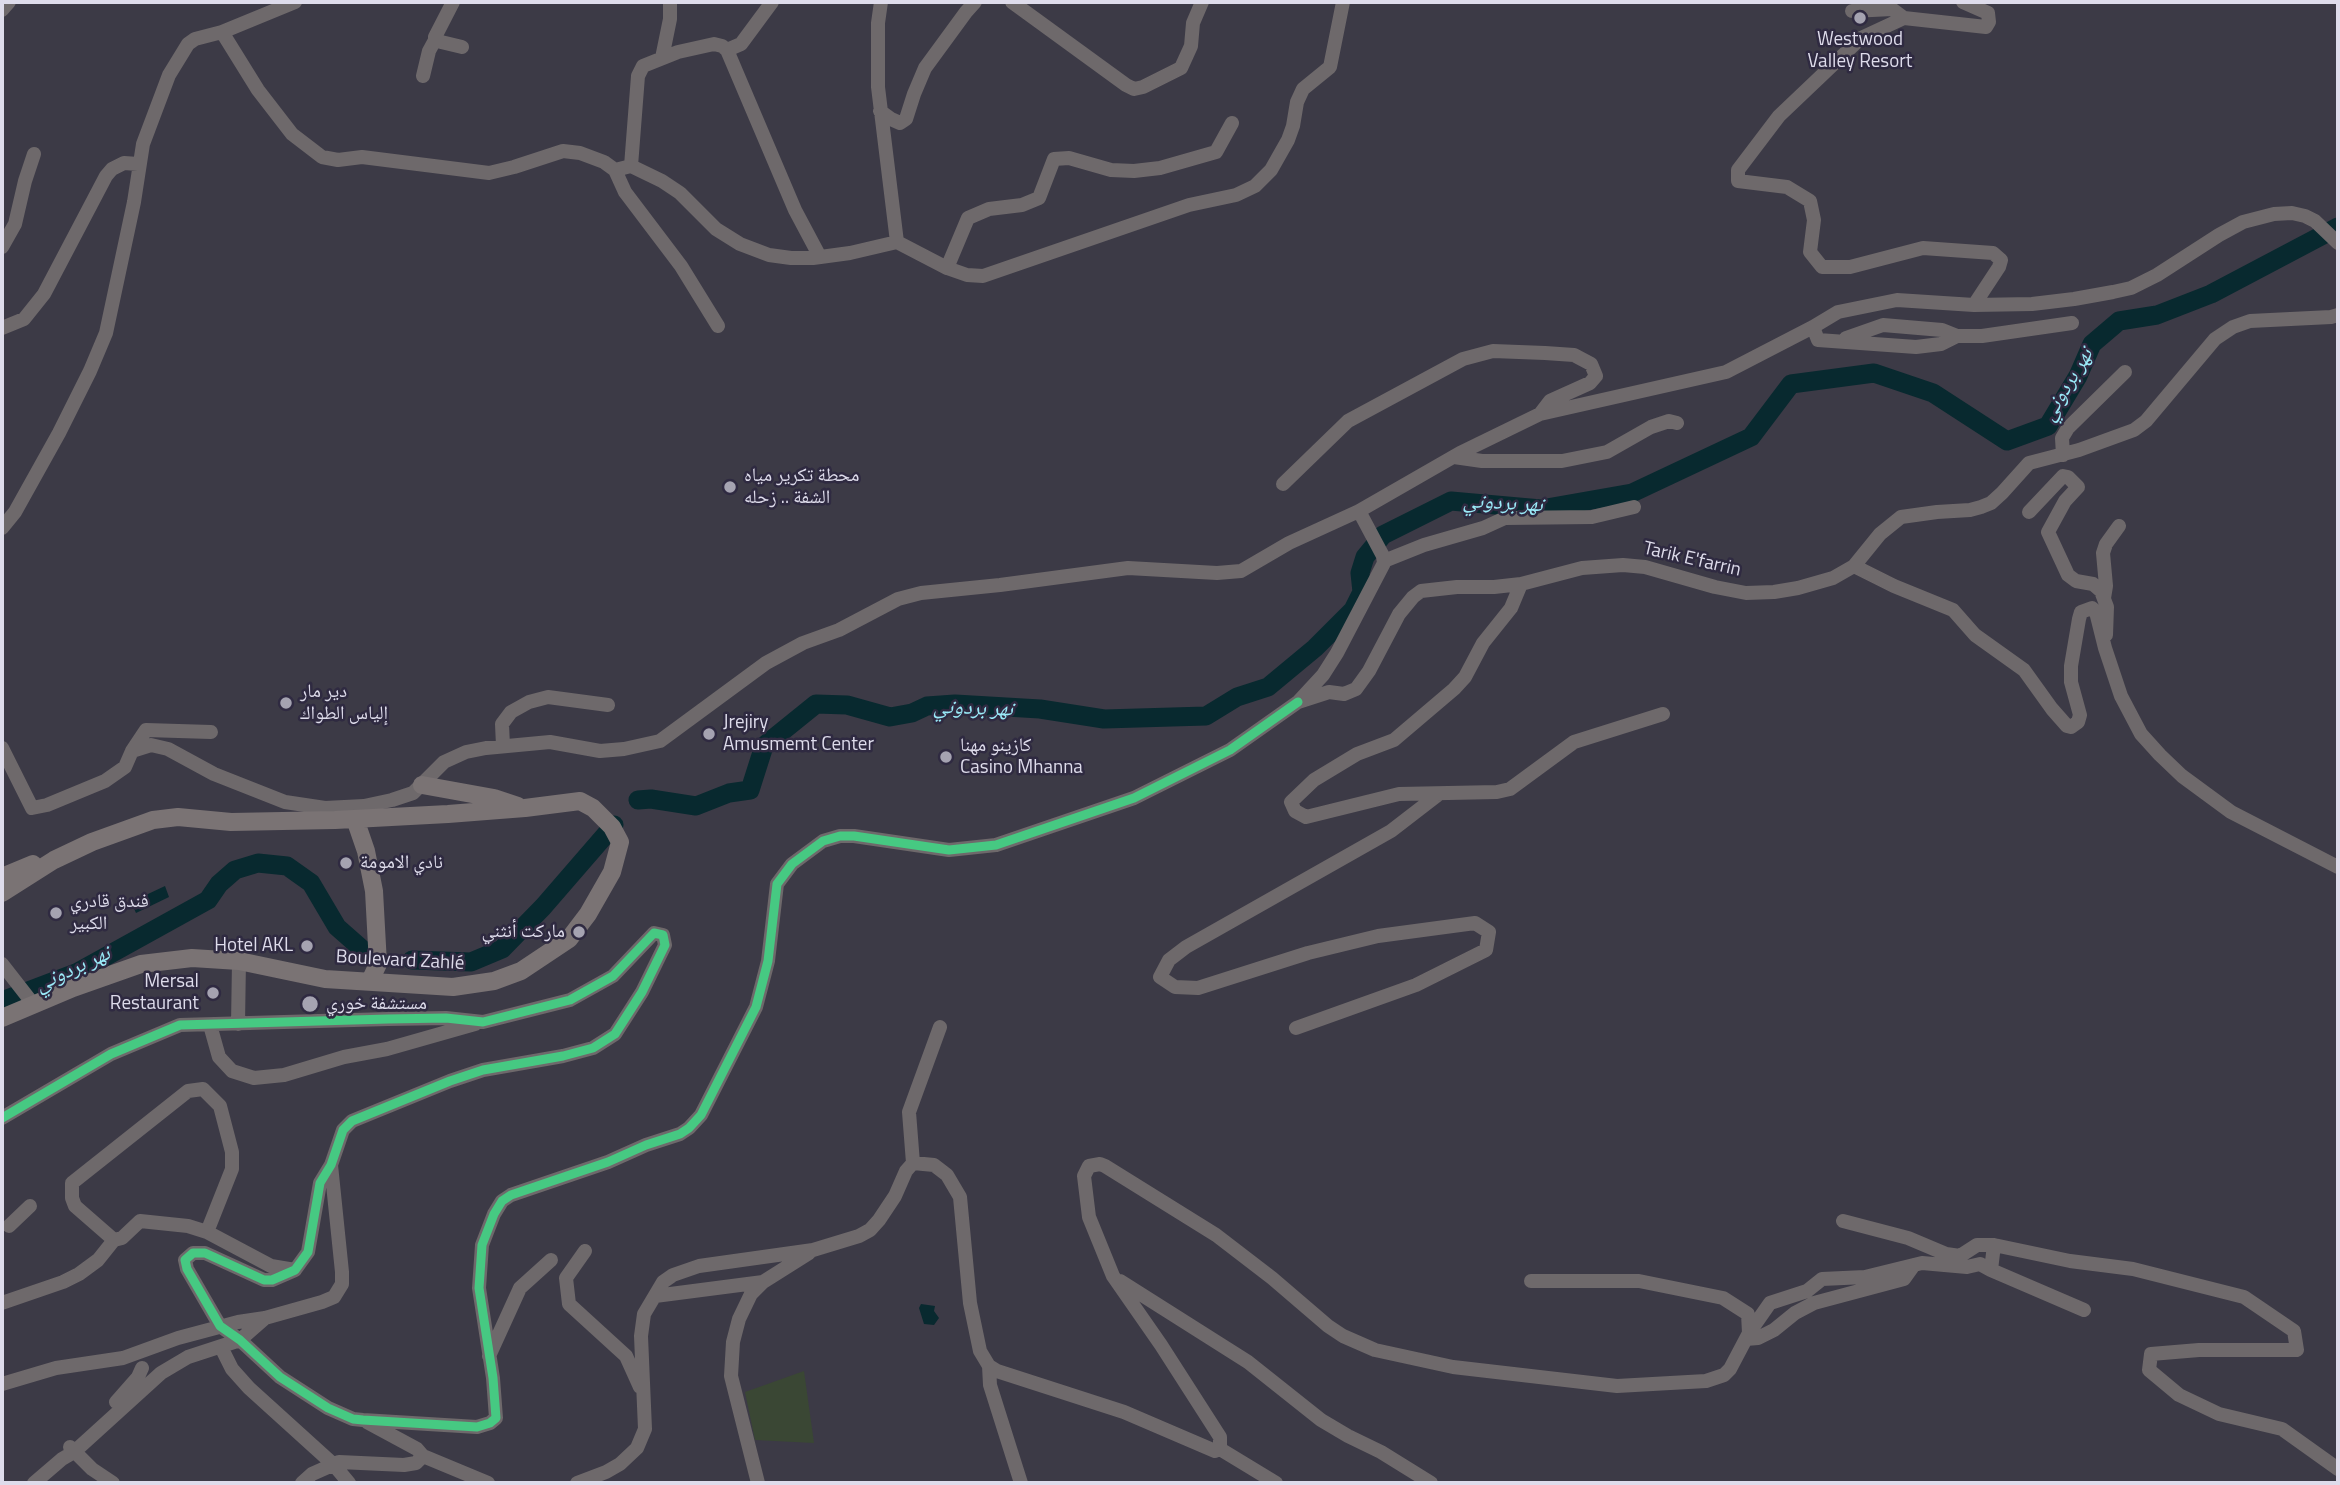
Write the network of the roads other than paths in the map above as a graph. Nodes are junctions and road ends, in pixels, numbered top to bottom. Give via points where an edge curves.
1 (9, 2) edge
2 (295, 2) edge
3 (453, 2) edge
4 (670, 2) edge
5 (772, 2) edge
6 (881, 2) edge
7 (975, 2) edge
8 (1012, 2) edge
9 (1202, 2) edge
10 (1343, 2) edge
11 (1963, 2) edge
12 (2, 10) edge
13 (1852, 11) dead end
14 (1904, 18) junction
15 (222, 32) junction
16 (435, 40) junction
17 (462, 47) dead end
18 (727, 50) junction
19 (663, 58) junction
20 (423, 75) dead end
21 (880, 111) junction
22 (1232, 123) dead end
23 (34, 154) dead end
24 (138, 164) junction
25 (631, 166) junction
26 (615, 170) junction
27 (897, 242) junction
28 (2337, 242) edge
29 (2, 247) edge
30 (820, 257) junction
31 (947, 268) junction
32 (1974, 305) junction
33 (2338, 315) edge
34 (2072, 323) dead end
35 (718, 326) dead end
36 (1812, 327) junction
37 (5, 329) edge
38 (2125, 372) dead end
39 (1540, 414) junction
40 (1678, 423) dead end
41 (2063, 455) junction
42 (1454, 457) junction
43 (1283, 484) dead end
44 (1634, 507) dead end
45 (1359, 511) junction
46 (2029, 512) dead end
47 (2119, 526) dead end
48 (2, 528) edge
49 (1382, 554) junction
50 (1854, 566) junction
51 (1521, 583) junction
52 (2104, 598) junction
53 (2105, 648) junction
54 (1323, 675) junction
55 (1334, 691) junction
56 (1298, 702) junction
57 (608, 705) dead end
58 (1663, 714) dead end
59 (211, 732) dead end
60 (503, 746) junction
61 (2, 748) edge
62 (132, 751) junction
63 (422, 785) junction
64 (1439, 793) junction
65 (525, 808) junction
66 (353, 813) junction
67 (54, 860) junction
68 (2338, 867) edge
69 (2, 877) edge
70 (2, 893) edge
71 (239, 961) junction
72 (5, 968) edge
73 (370, 981) junction
74 (31, 1001) junction
75 (2, 1018) edge
76 (484, 1022) junction
77 (239, 1024) junction
78 (210, 1025) junction
79 (940, 1027) dead end
80 (1296, 1028) dead end
81 (2, 1118) edge
82 (914, 1163) junction
83 (331, 1165) junction
84 (30, 1206) dead end
85 (1843, 1221) dead end
86 (4, 1229) edge
87 (207, 1232) junction
88 (114, 1240) junction
89 (1994, 1245) junction
90 (813, 1250) junction
91 (585, 1251) dead end
92 (551, 1260) dead end
93 (1914, 1265) junction
94 (295, 1270) junction
95 (1991, 1270) junction
96 (1114, 1276) junction
97 (1531, 1281) dead end
98 (763, 1282) junction
99 (655, 1296) junction
100 (2, 1303) edge
101 (2084, 1310) dead end
102 (265, 1318) junction
103 (219, 1326) junction
104 (1748, 1336) junction
105 (178, 1338) junction
106 (240, 1340) junction
107 (221, 1347) junction
108 (188, 1357) junction
109 (488, 1358) junction
110 (141, 1360) junction
111 (989, 1366) junction
112 (158, 1376) junction
113 (2, 1384) edge
114 (644, 1395) junction
115 (363, 1420) junction
116 (1220, 1449) junction
117 (69, 1453) junction
118 (423, 1456) junction
119 (334, 1465) junction
120 (2338, 1469) edge
121 (34, 1483) edge
122 (113, 1483) edge
123 (302, 1483) edge
124 (349, 1483) edge
125 (487, 1483) edge
126 (568, 1483) edge
127 (577, 1483) edge
128 (758, 1483) edge
129 (1021, 1483) edge
130 (1276, 1483) edge
131 (1431, 1483) edge

1 - 12 street
2 - 15 street
3 - 16 street
4 - 19 street
5 - 18 street via 741,44
6 - 21 street
7 - 21 street via 925,68 906,120 900,122
8 - 9 street via 1134,89 1181,68
10 - 31 street via 1330,67 1303,89 1288,140 1271,170 1255,186 982,276
11 - 14 street via 1988,13 1986,27
13 - 14 street via 1892,9
14 - 32 street via 1861,38 1779,116 1738,170 1738,181 1787,187 1810,201 1814,220 1811,252 1822,267 1850,267 1923,248 1993,253 2001,260 1999,267
15 - 24 street via 195,39 179,57 146,130
15 - 26 street via 292,134 322,157 362,157 489,173 563,150 604,162
16 - 17 street
16 - 20 street
18 - 19 street via 714,44
18 - 30 street
19 - 25 street via 643,66 638,76
21 - 27 street
22 - 31 street via 1216,152 1160,169 1111,170 1069,158 1054,159 1039,198 968,218
23 - 29 street via 15,224
24 - 37 street via 124,163 106,176 44,293 24,319
24 - 48 street via 106,333 59,433
25 - 26 street
25 - 30 street via 680,193 716,229 740,244 769,255
26 - 35 street via 625,192 681,266
27 - 30 street
27 - 31 street
28 - 32 street via 2305,216 2274,215 2243,222 2131,288 2032,304
32 - 36 street via 1897,300 1838,312
33 - 41 street, Tarik E'farrin via 2258,320 2233,327 2216,340 2146,421 2134,430
34 - 36 street via 1957,336 1941,344 1916,346 1818,340
36 - 39 street via 1726,372
38 - 41 street via 2068,428 2062,438
39 - 42 street
39 - 43 street via 1550,401 1590,383 1596,376 1591,364 1574,355 1545,353 1493,351 1463,359 1348,421
40 - 42 street via 1651,427 1607,452 1562,461
41 - 50 street, Tarik E'farrin via 2028,463 2002,493 1981,507 1901,517
42 - 45 street
44 - 49 street via 1592,517 1504,517 1483,528
45 - 49 street
45 - 60 street via 1241,571 1128,568 898,599 765,663 660,741 600,751 550,742
46 - 52 street via 2063,476 2078,487 2048,532 2068,575 2093,584
47 - 52 street via 2103,553
49 - 54 street via 1349,633
50 - 51 street, Tarik E'farrin via 1824,582 1761,593 1623,565 1582,568
50 - 53 street via 1952,610 1975,635 2024,670 2067,726 2078,722 2080,715 2071,666 2081,612 2092,608 2096,612
51 - 55 street, Tarik E'farrin via 1421,592 1391,626 1362,682 1350,693
51 - 64 street via 1511,608 1454,689 1394,740 1357,754 1314,780 1291,802 1294,811 1306,817 1399,794
52 - 53 street
53 - 68 street via 2121,696 2141,734 2182,776 2231,812
54 - 55 street via 1325,685
54 - 56 street
55 - 56 street, Tarik E'farrin
56 - 109 street via 1230,750 1134,798 996,845 949,850 840,836 823,841 792,864 777,884 768,961 756,1007 702,1115 680,1133 502,1201 482,1245 479,1288
57 - 60 street via 548,697 529,702 511,712 502,724
58 - 64 street via 1574,742 1510,789
59 - 62 street via 146,730
60 - 63 street via 466,752 444,762
61 - 62 street via 32,808 113,777
62 - 66 street via 157,745 274,799
63 - 65 main road
63 - 66 street via 413,793
64 - 80 street via 1391,831 1186,947 1169,960 1160,977 1175,987 1198,988 1378,936 1475,923 1489,932 1486,950 1427,979
65 - 66 main road, Boulevard Zahlé
65 - 73 main road, Boulevard Zahlé via 580,801 612,827 620,842 612,872 569,939 521,971 471,986
66 - 67 main road, Boulevard Zahlé via 231,822 165,818
66 - 73 main road via 374,891 378,964
67 - 69 main road via 24,866
67 - 70 main road
71 - 73 main road, Boulevard Zahlé via 325,979
71 - 74 main road, Boulevard Zahlé via 192,958 141,964
71 - 77 street
72 - 74 street
74 - 75 main road, Boulevard Zahlé
76 - 77 street via 446,1018
76 - 78 street via 284,1075 254,1078 232,1071 219,1057
76 - 83 street via 570,1000 613,976 654,933 663,935 666,945 615,1034 593,1048 564,1056 483,1070 352,1121 341,1135
77 - 78 street
78 - 81 street via 180,1025 137,1042
79 - 82 street via 909,1112
82 - 90 street via 870,1230
82 - 111 street via 934,1165 947,1175 960,1197 972,1316 980,1351
83 - 94 street via 320,1183 308,1252
83 - 102 street via 342,1284 334,1297 322,1303
84 - 86 street
85 - 89 street via 1908,1238 1946,1254 1960,1256 1977,1245
87 - 88 street via 139,1221
87 - 88 street via 232,1168 232,1152 220,1106 203,1089 188,1091 72,1183 75,1206
87 - 94 street via 271,1266
88 - 100 street via 79,1274
89 - 95 street
89 - 120 street via 2133,1269 2244,1297 2294,1331 2297,1350 2151,1354 2148,1370 2179,1395 2219,1414 2282,1429
90 - 98 street
90 - 99 street via 699,1266 673,1275
91 - 114 street via 566,1278 569,1304 626,1356
92 - 109 street via 520,1289
93 - 95 street via 1980,1264
93 - 104 street via 1904,1279 1814,1303 1758,1338
93 - 104 street via 1865,1277 1822,1279 1807,1291 1770,1303
94 - 103 street via 264,1280 205,1253 187,1256 184,1265
95 - 101 street
96 - 104 street via 1089,1217 1085,1191 1089,1166 1100,1164 1216,1235 1343,1336 1395,1356 1617,1386 1672,1384 1724,1375
96 - 116 street via 1220,1437
96 - 131 street via 1248,1362 1321,1420
97 - 104 street via 1639,1281 1723,1298 1748,1314
98 - 99 street
98 - 128 street via 751,1293 739,1319 731,1376
99 - 114 street via 644,1314 641,1336
102 - 103 street
102 - 106 street
103 - 105 street
103 - 106 street
105 - 108 street
105 - 110 street
106 - 107 street
106 - 115 street via 291,1384 328,1408
107 - 108 street
107 - 119 street via 248,1388
108 - 112 street
109 - 115 street via 496,1418 490,1423 477,1427
110 - 112 street
110 - 113 street via 123,1358 39,1371
110 - 117 street via 138,1377
111 - 116 street
111 - 129 street via 990,1385
112 - 117 street
114 - 127 street via 645,1429 637,1448 620,1464
115 - 118 street
116 - 130 street
117 - 121 street
117 - 122 street
118 - 119 street via 404,1465
118 - 125 street
119 - 123 street
119 - 124 street
126 - 127 street

